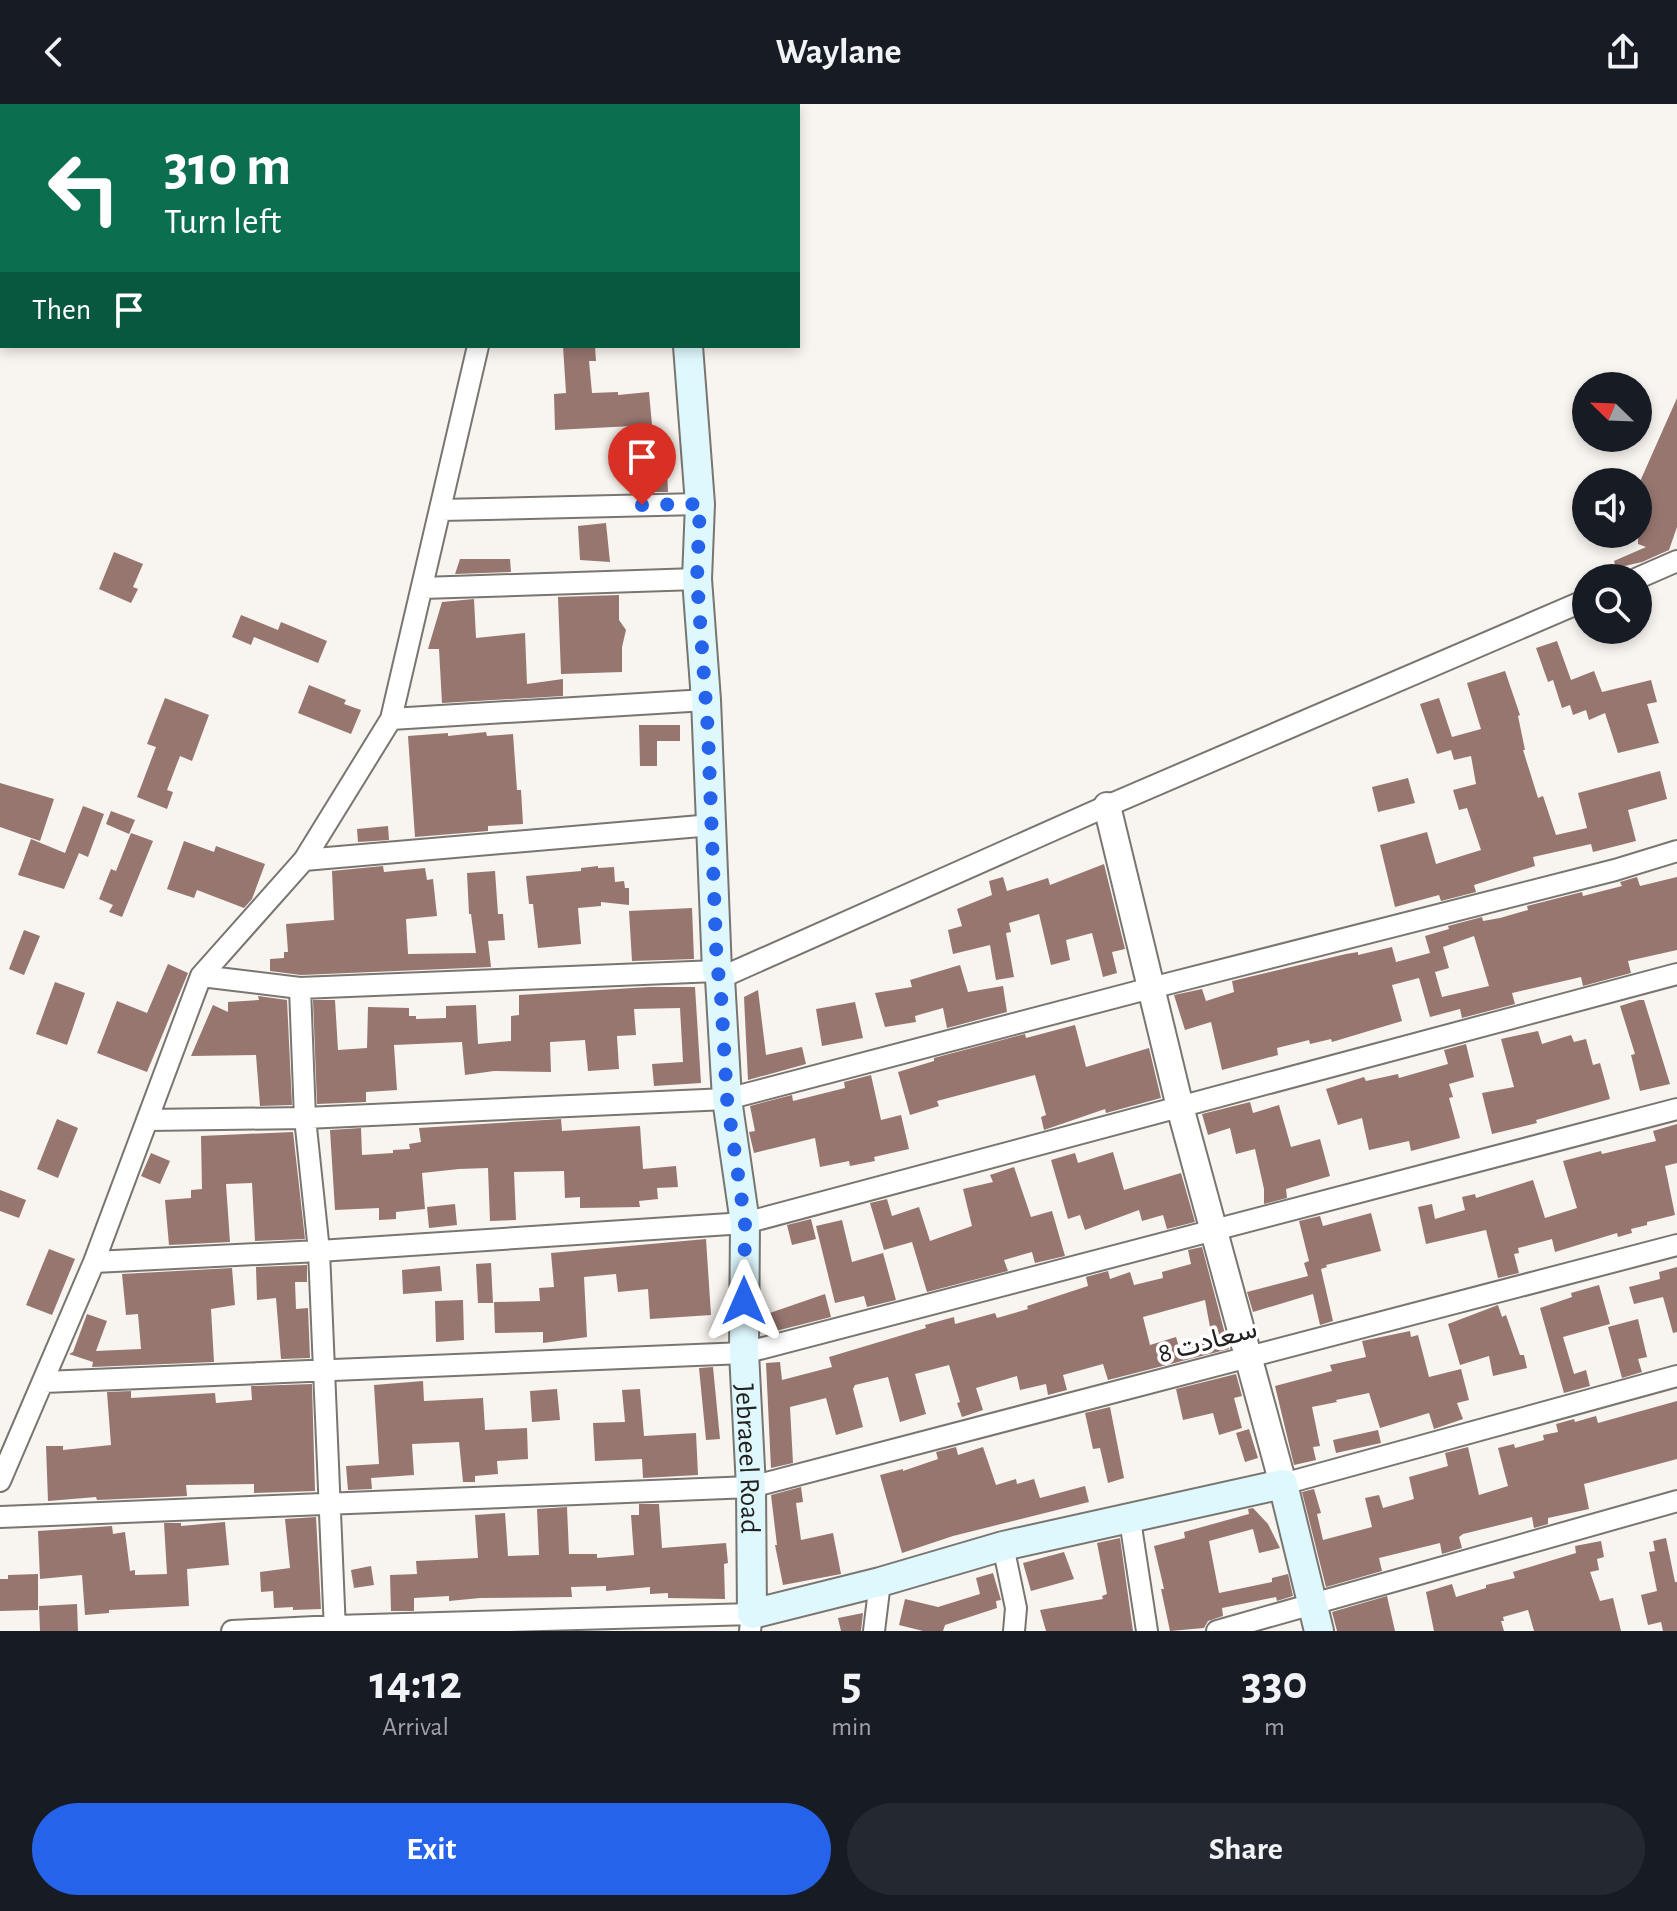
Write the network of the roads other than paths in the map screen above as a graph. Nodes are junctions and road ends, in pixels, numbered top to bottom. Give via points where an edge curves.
1 (478, 348) edge
2 (688, 348) edge
3 (700, 504) junction
4 (441, 510) junction
5 (1677, 561) edge
6 (1652, 572) edge
7 (697, 579) junction
8 (422, 588) junction
9 (1572, 606) edge
10 (706, 700) junction
11 (391, 719) junction
12 (1107, 806) junction
13 (712, 825) junction
14 (1677, 851) edge
15 (304, 860) junction
16 (1677, 974) edge
17 (718, 975) junction
18 (201, 976) junction
19 (300, 988) junction
20 (1151, 988) junction
21 (727, 1099) junction
22 (1180, 1107) junction
23 (1677, 1109) edge
24 (305, 1118) junction
25 (147, 1120) junction
26 (745, 1223) junction
27 (1213, 1231) junction
28 (1677, 1245) edge
29 (319, 1251) junction
30 (94, 1262) junction
31 (744, 1353) junction
32 (1249, 1358) junction
33 (325, 1372) junction
34 (1677, 1376) edge
35 (44, 1382) junction
36 (0, 1481) edge
37 (1283, 1484) junction
38 (751, 1487) junction
39 (1677, 1501) edge
40 (330, 1503) junction
41 (0, 1517) edge
42 (1130, 1520) junction
43 (1003, 1546) junction
44 (880, 1582) junction
45 (1315, 1618) edge
46 (751, 1622) edge
47 (335, 1628) edge
48 (232, 1631) edge
49 (874, 1631) edge
50 (1014, 1631) edge
51 (1147, 1631) edge
52 (1217, 1631) edge

1 - 4 street
2 - 3 main road, Jebraeel Road
3 - 4 street
3 - 7 main road, Jebraeel Road
4 - 8 street
5 - 6 street
7 - 8 street
7 - 10 main road, Jebraeel Road
8 - 11 street
9 - 12 street
10 - 11 street
10 - 13 main road, Jebraeel Road
11 - 15 street
12 - 17 street
12 - 20 street
13 - 15 street
13 - 17 main road, Jebraeel Road
14 - 20 street
15 - 18 street
16 - 22 street
17 - 19 street
17 - 21 main road, Jebraeel Road
18 - 19 street
18 - 25 street
19 - 24 street
20 - 21 street
20 - 22 street
21 - 24 street
21 - 26 main road, Jebraeel Road
22 - 26 street
22 - 27 street
23 - 27 street
24 - 25 street
24 - 29 street
25 - 30 street
26 - 29 street
26 - 31 main road, Jebraeel Road
27 - 31 street
27 - 32 street
28 - 32 street, سعادت 8
29 - 30 street
29 - 33 street
30 - 35 street
31 - 33 street
31 - 38 main road, Jebraeel Road
32 - 37 street
32 - 38 street, سعادت 8
33 - 35 street
33 - 40 street
34 - 37 street
35 - 36 street
37 - 42 main road
37 - 45 main road
38 - 40 street, سعادت 8
38 - 46 main road, Jebraeel Road
39 - 45 street
40 - 41 street, سعادت 8
40 - 47 street
42 - 43 main road
42 - 51 street
43 - 44 main road
43 - 50 street via 1016,1608
44 - 46 main road
44 - 49 street
45 - 52 street
46 - 47 street
47 - 48 street

